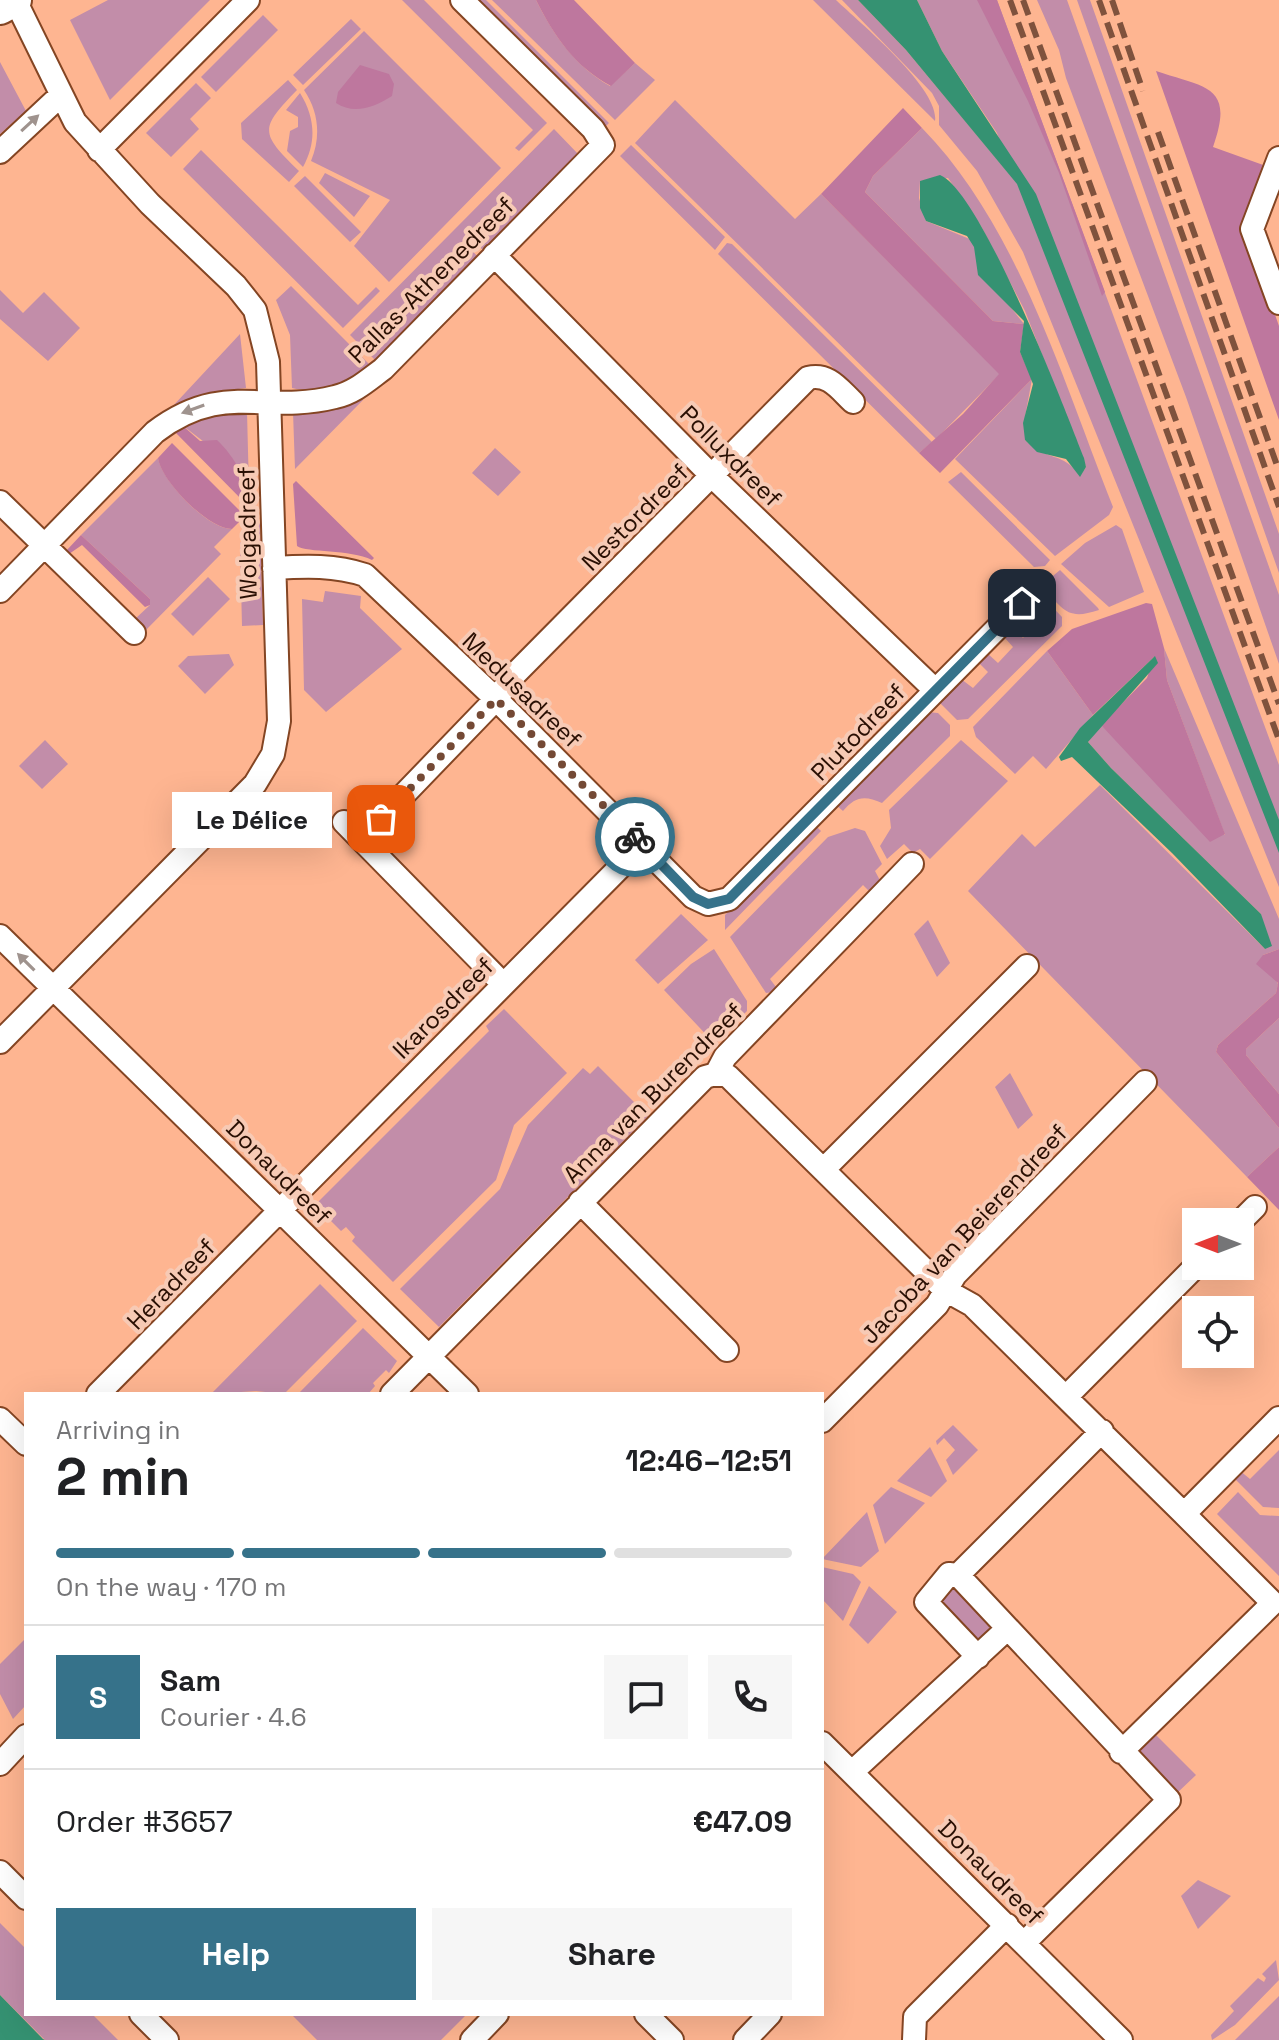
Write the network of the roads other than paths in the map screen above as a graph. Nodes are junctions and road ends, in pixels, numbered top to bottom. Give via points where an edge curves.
1 (15, 0) edge
2 (248, 0) edge
3 (462, 0) edge
4 (0, 8) edge
5 (61, 95) junction
6 (99, 150) junction
7 (0, 152) edge
8 (1279, 158) edge
9 (494, 255) junction
10 (1279, 303) edge
11 (270, 402) junction
12 (853, 402) dead end
13 (712, 476) junction
14 (0, 502) edge
15 (43, 546) junction
16 (274, 568) junction
17 (1038, 587) dead end
18 (0, 591) edge
19 (134, 633) dead end
20 (935, 690) junction
21 (496, 699) junction
22 (344, 822) dead end
23 (361, 839) junction
24 (643, 844) junction
25 (912, 864) dead end
26 (708, 904) joint
27 (0, 936) edge
28 (1027, 966) dead end
29 (503, 984) junction
30 (52, 988) junction
31 (1, 1039) edge
32 (716, 1074) junction
33 (1145, 1082) dead end
34 (824, 1169) junction
35 (580, 1202) junction
36 (280, 1209) junction
37 (1182, 1280) edge
38 (945, 1290) junction
39 (727, 1350) dead end
40 (430, 1356) junction
41 (100, 1392) edge
42 (394, 1392) edge
43 (465, 1392) edge
44 (1066, 1397) junction
45 (1279, 1418) edge
46 (0, 1419) edge
47 (824, 1419) edge
48 (1102, 1431) junction
49 (24, 1442) edge
50 (1184, 1514) junction
51 (958, 1575) junction
52 (1006, 1630) junction
53 (978, 1657) junction
54 (24, 1738) edge
55 (824, 1745) edge
56 (1121, 1752) junction
57 (0, 1764) edge
58 (852, 1772) junction
59 (0, 1872) edge
60 (24, 1896) edge
61 (1007, 1925) junction
62 (1025, 1942) junction
63 (143, 2016) edge
64 (495, 2016) edge
65 (648, 2016) edge
66 (768, 2016) edge
67 (167, 2040) edge
68 (472, 2040) edge
69 (672, 2040) edge
70 (745, 2040) edge
71 (914, 2040) edge
72 (1121, 2040) edge

1 - 4 main road
1 - 5 street, Wolgadreef
2 - 6 street
3 - 9 street, Pallas-Athenedreef via 603,145
5 - 6 street, Wolgadreef
7 -> 5 street
6 - 11 street, Wolgadreef via 255,310 264,334
8 - 10 street via 1252,229
9 - 11 street, Pallas-Athenedreef via 357,389 310,401
9 - 13 street, Polluxdreef
11 -> 15 street, Pallas-Athenedreef via 202,405 183,412 155,432
11 - 16 street, Wolgadreef
12 - 13 street, Nestordreef via 829,379 808,378
13 - 20 street, Polluxdreef
13 - 21 street, Nestordreef
14 - 15 street
15 - 18 street, Pallas-Athenedreef
15 - 19 street
16 - 21 street, Medusadreef via 345,568 365,575
16 - 30 street, Wolgadreef via 279,721 270,761 255,784
17 - 20 street, Plutodreef
20 - 26 street, Plutodreef via 729,899
21 - 23 street, Nestordreef
21 - 24 street, Medusadreef
22 - 23 street
23 - 29 street
24 - 26 street, Medusadreef via 693,897
24 - 29 street, Ikarosdreef
25 - 32 street, Anna van Burendreef via 725,1057
30 -> 27 street, Donaudreef
28 - 34 street
29 - 36 street, Ikarosdreef
30 - 31 street, Wolgadreef
30 - 36 street, Donaudreef
32 - 34 street via 728,1076
32 - 35 street, Anna van Burendreef via 705,1077
33 - 38 street, Jacoba van Beierendreef
34 - 38 street
35 - 39 street
35 - 40 street, Anna van Burendreef
36 - 40 street, Donaudreef
36 - 41 street, Heradreef
37 - 44 street
38 - 44 street via 972,1305
38 - 47 street, Jacoba van Beierendreef via 937,1305
40 - 42 street, Anna van Burendreef
40 - 43 street, Donaudreef
44 - 48 street
45 - 50 street
46 - 49 street
48 - 50 street
48 - 51 street
50 - 56 street via 1273,1603
51 - 52 street via 1008,1625
51 - 53 street via 949,1574 926,1602
52 - 53 street
52 - 56 street
53 - 58 street
54 - 57 street
55 - 58 street, Donaudreef
56 - 62 street via 1169,1800
58 - 61 street, Donaudreef
59 - 60 street
61 - 62 street, Donaudreef
61 - 71 street via 915,2017
62 - 72 street, Donaudreef
63 - 67 street
64 - 68 street
65 - 69 street
66 - 70 street

